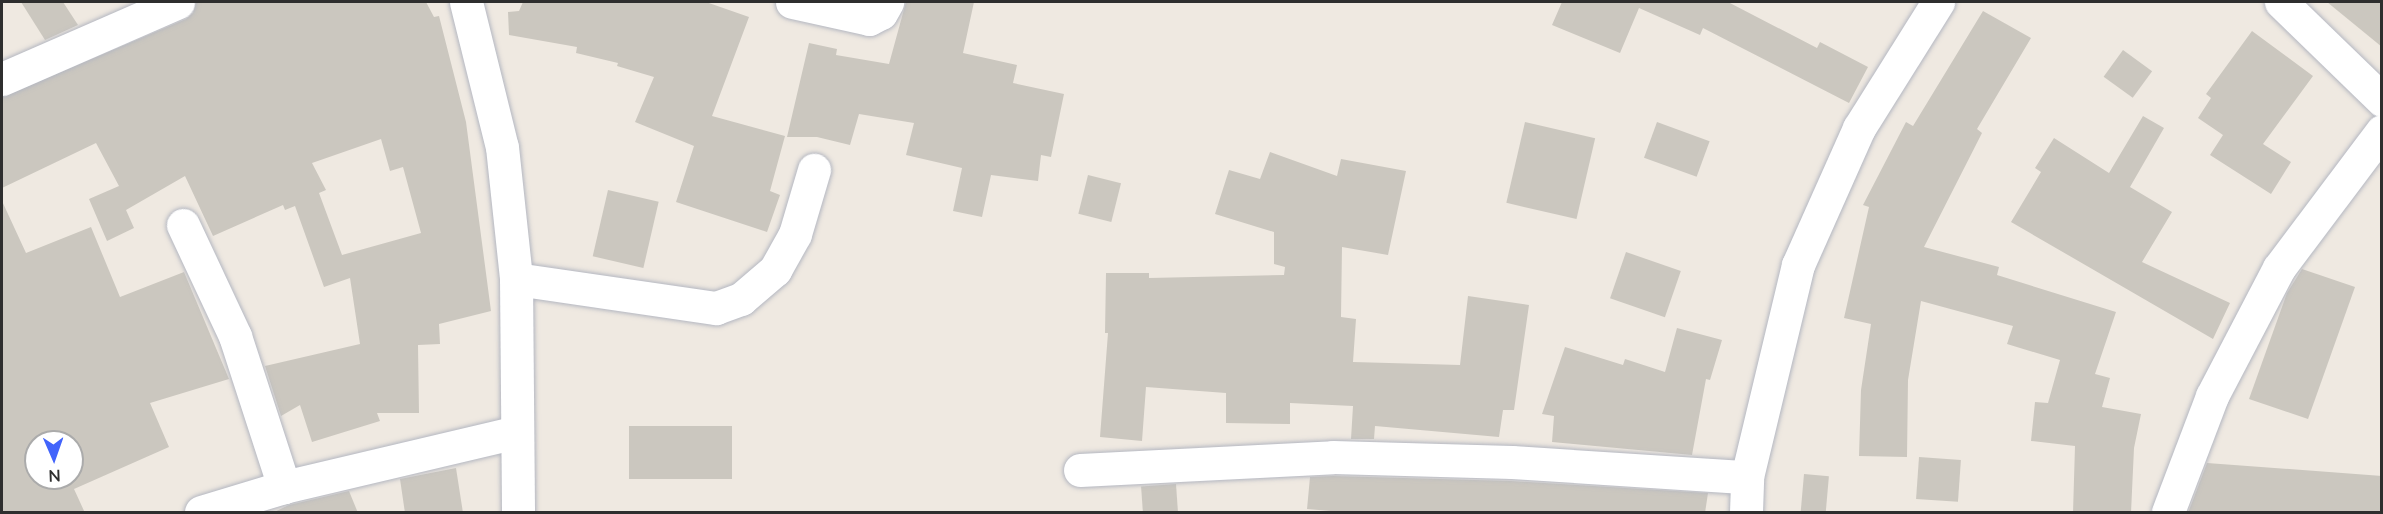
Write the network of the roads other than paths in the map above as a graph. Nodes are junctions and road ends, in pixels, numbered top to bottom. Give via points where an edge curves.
1 (178, 2) edge
2 (466, 2) edge
3 (792, 2) edge
4 (887, 2) edge
5 (1938, 2) edge
6 (2281, 2) edge
7 (2, 79) edge
8 (2382, 100) edge
9 (2382, 131) edge
10 (814, 170) dead end
11 (183, 225) dead end
12 (516, 279) junction
13 (516, 432) junction
14 (1080, 470) dead end
15 (1747, 477) junction
16 (284, 487) junction
17 (201, 513) edge
18 (518, 513) edge
19 (1746, 513) edge
20 (2168, 513) edge

1 - 7 street
2 - 12 street via 502,147
3 - 4 street via 868,19 881,13
5 - 15 street via 1858,128 1798,266
6 - 8 street
9 - 20 street via 2278,268 2212,396
10 - 12 street via 795,234 775,270 741,299 716,308
11 - 16 street via 235,336
12 - 13 street
13 - 16 street
13 - 18 street
14 - 15 street via 1333,457 1512,462
15 - 19 street
16 - 17 street

